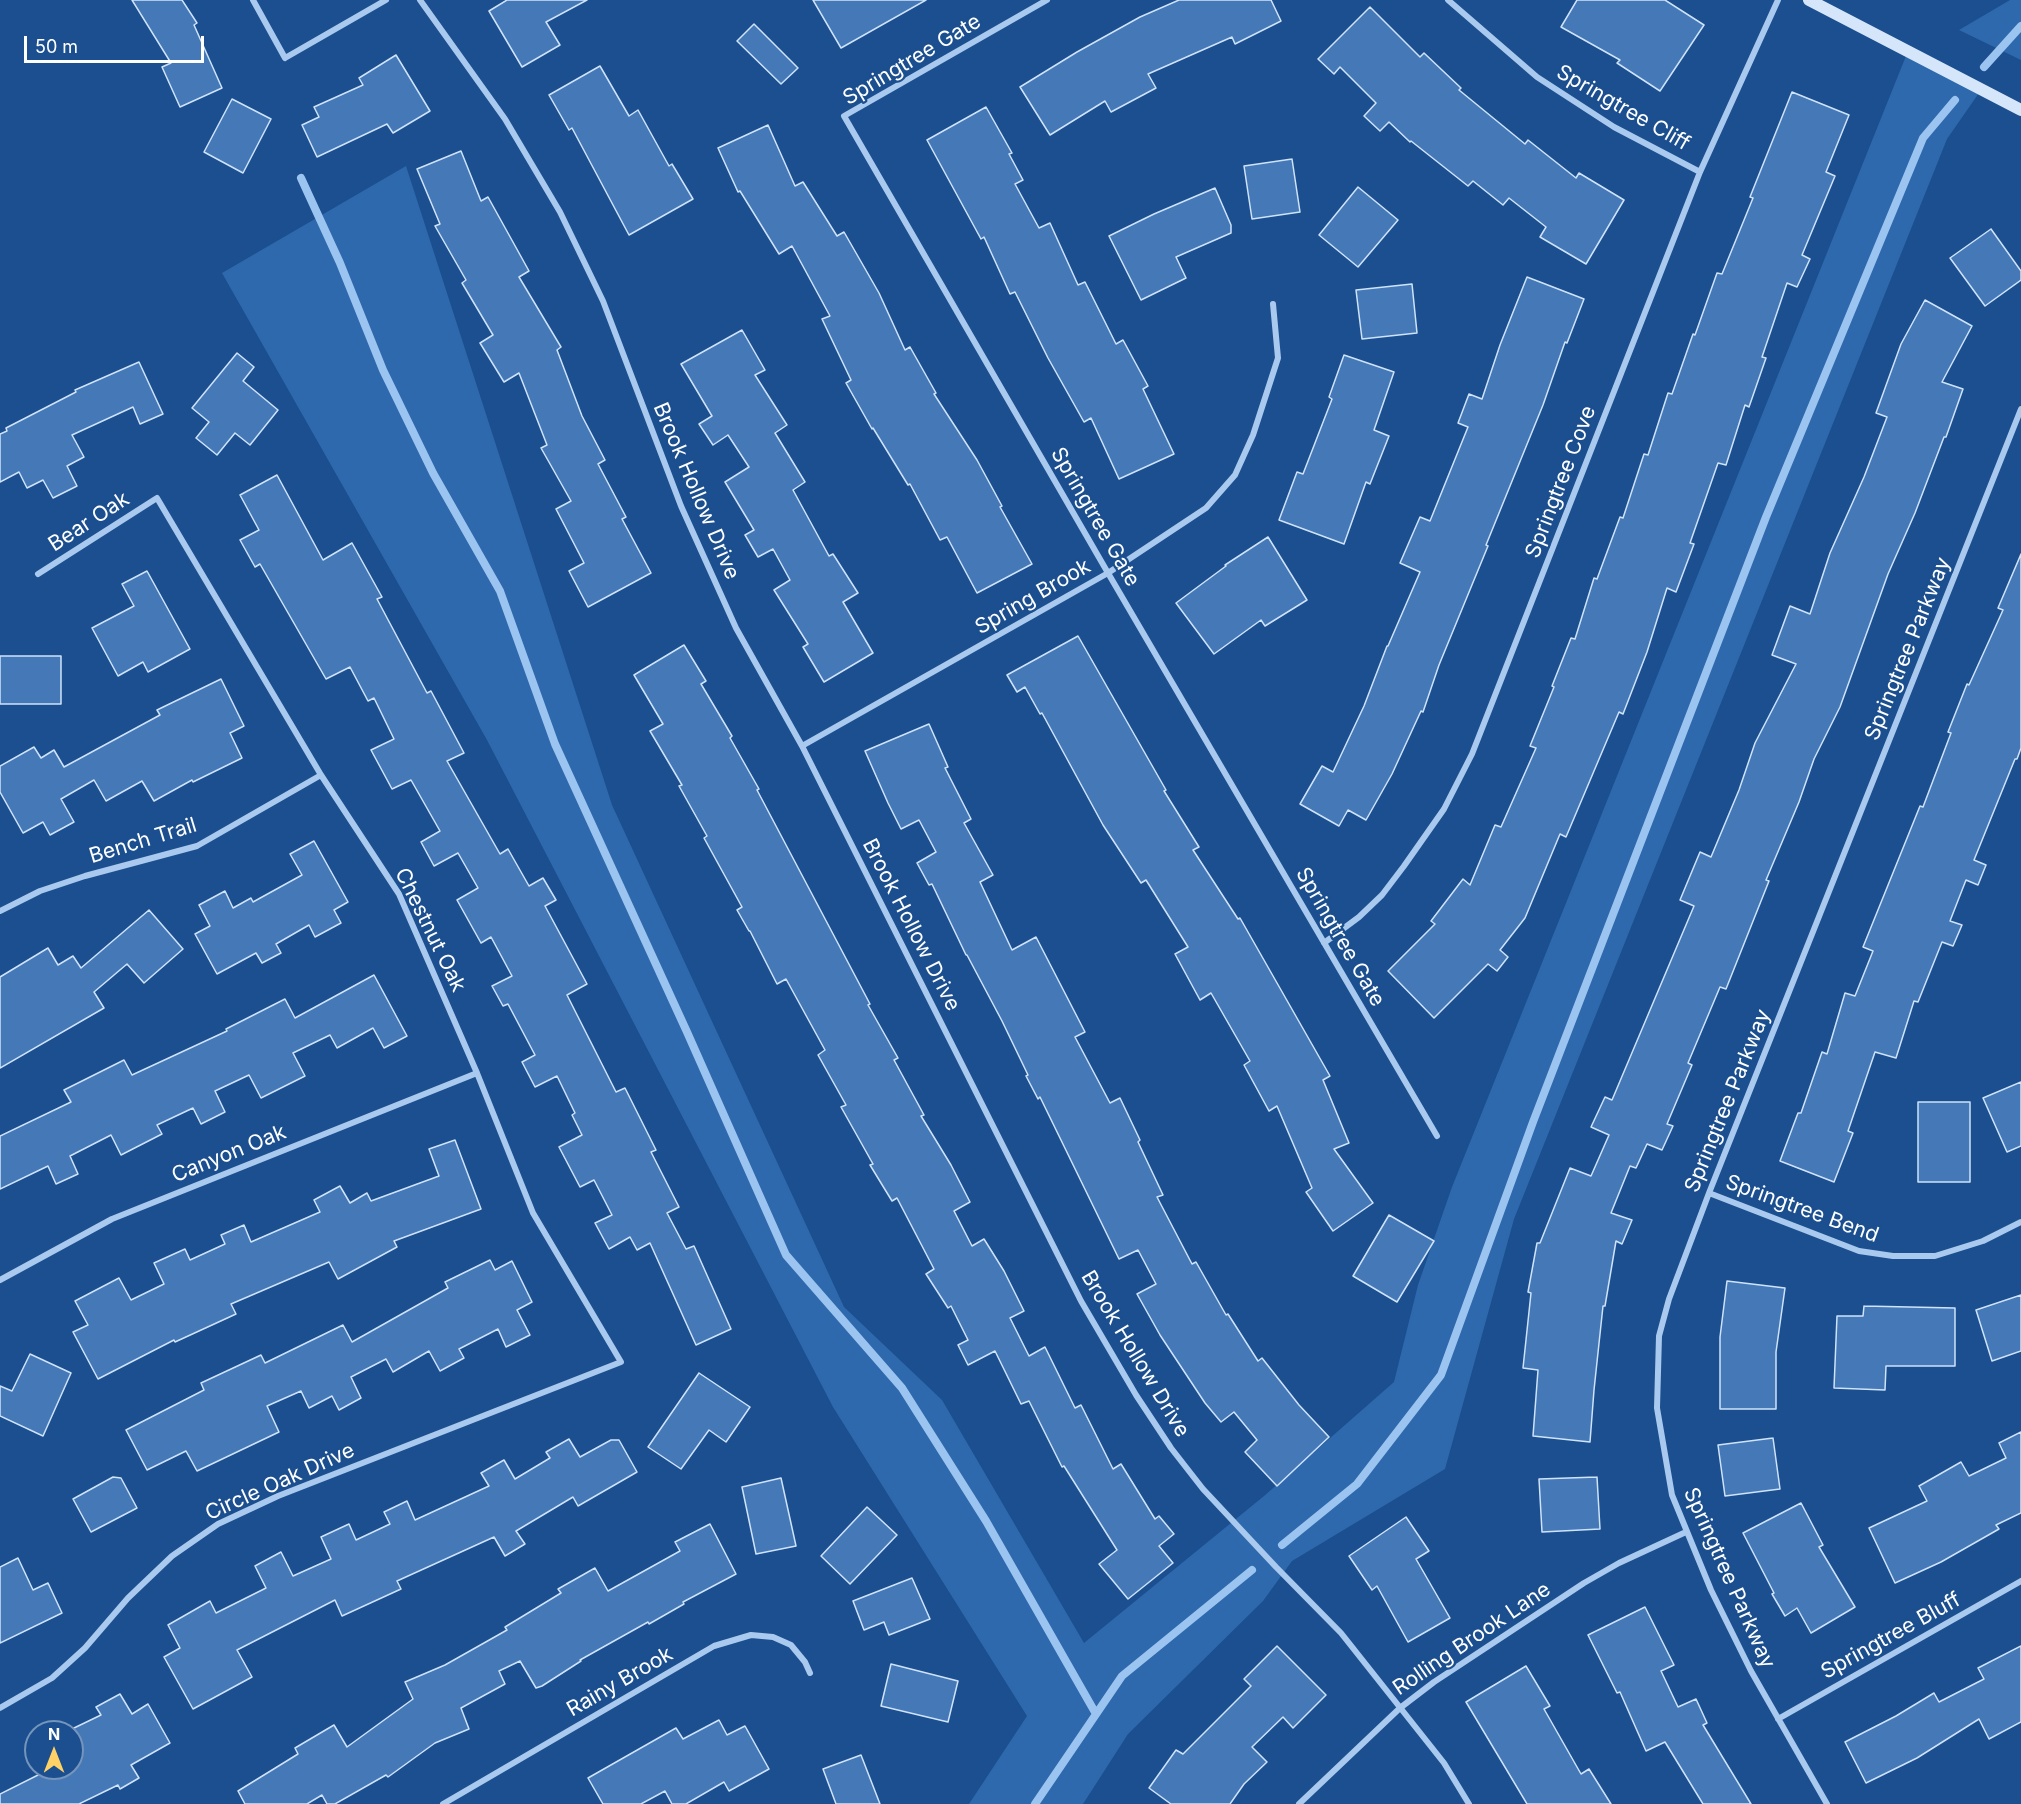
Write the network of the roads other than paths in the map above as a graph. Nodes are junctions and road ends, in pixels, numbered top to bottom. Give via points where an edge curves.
1 (253, 0) edge
2 (386, 0) edge
3 (420, 0) edge
4 (1047, 0) edge
5 (1448, 0) edge
6 (1778, 0) edge
7 (1809, 0) edge
8 (2021, 110) edge
9 (1700, 172) junction
10 (1273, 304) dead end
11 (2021, 409) edge
12 (158, 498) joint
13 (1108, 573) junction
14 (38, 574) dead end
15 (802, 746) junction
16 (321, 775) junction
17 (0, 911) edge
18 (1324, 943) junction
19 (477, 1073) junction
20 (1437, 1136) dead end
21 (1708, 1193) junction
22 (2021, 1222) edge
23 (0, 1280) edge
24 (621, 1362) joint
25 (1686, 1532) junction
26 (2021, 1581) edge
27 (810, 1673) dead end
28 (0, 1708) edge
29 (1400, 1708) junction
30 (1778, 1719) junction
31 (443, 1804) edge
32 (1299, 1804) edge
33 (1469, 1804) edge
34 (1827, 1804) edge

1 - 2 street via 285,58
3 - 15 street, Brook Hollow Drive via 505,119 560,212 603,301 681,506 736,628
4 - 13 street, Springtree Gate via 844,116
5 - 9 street, Springtree Cliff via 1537,77 1614,128
6 - 9 street, Springtree Cove
7 - 8 main road
9 - 18 street, Springtree Cove via 1472,754 1444,809 1382,895
10 - 13 street, Spring Brook via 1278,358 1253,435 1235,475 1206,508
11 - 21 street, Springtree Parkway
12 - 14 street, Bear Oak
12 - 16 street, Chestnut Oak
13 - 15 street, Spring Brook
13 - 18 street, Springtree Gate
15 - 29 street, Brook Hollow Drive via 1081,1301 1136,1395 1203,1489 1341,1633
16 - 17 street, Bench Trail via 197,846 85,876 40,891
16 - 19 street, Chestnut Oak via 399,894
18 - 20 street, Springtree Gate
19 - 23 street, Canyon Oak via 112,1219
19 - 24 street, Chestnut Oak via 533,1213
21 - 22 street, Springtree Bend via 1859,1251 1893,1257 1935,1256
21 - 25 street, Springtree Parkway via 1659,1336 1659,1418 1672,1495
24 - 28 street, Circle Oak Drive via 278,1496 219,1524 172,1556 52,1678
25 - 29 street, Rolling Brook Lane via 1584,1583
25 - 30 street, Springtree Parkway via 1711,1590
26 - 30 street, Springtree Bluff
27 - 31 street, Rainy Brook via 791,1645 773,1637 751,1635 714,1646
29 - 32 street, Rolling Brook Lane
29 - 33 street, Brook Hollow Drive via 1444,1763
30 - 34 street, Springtree Parkway

